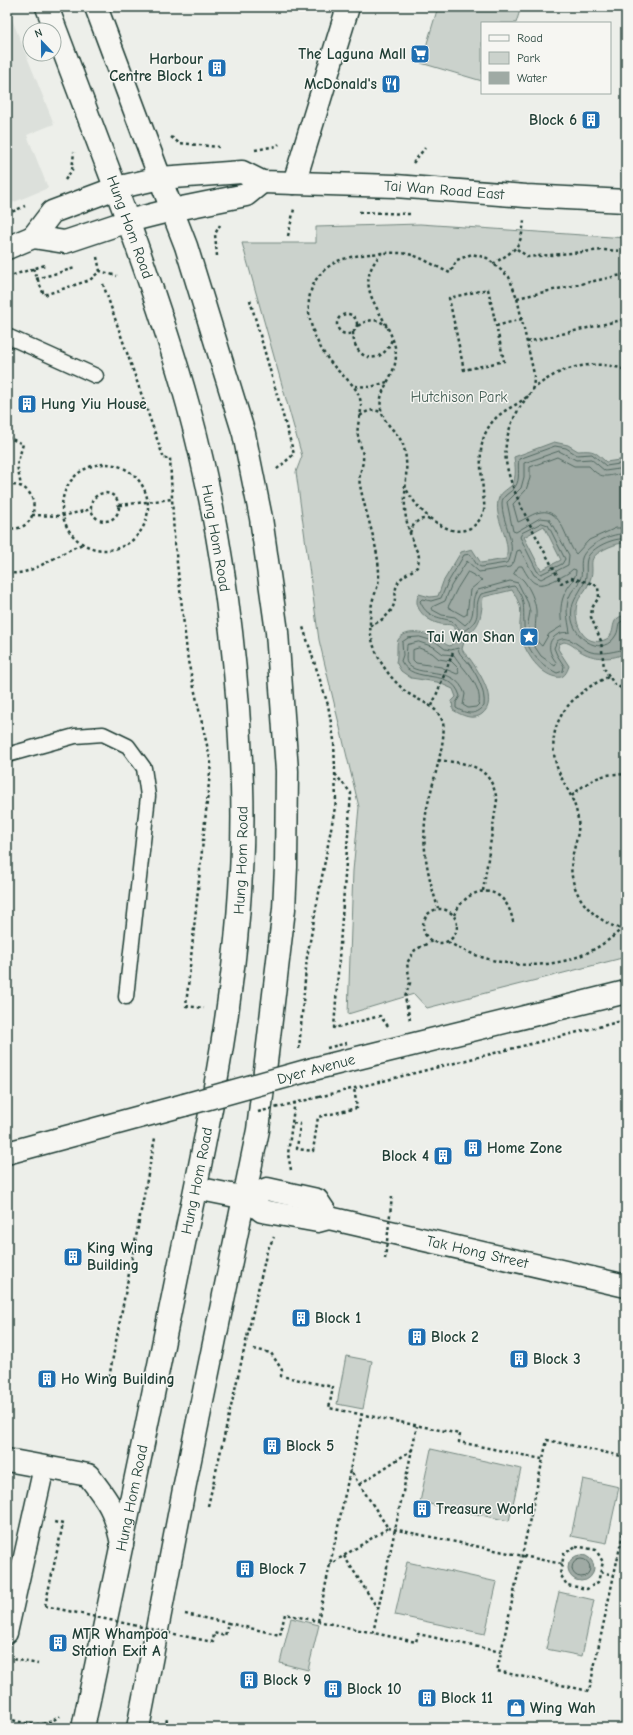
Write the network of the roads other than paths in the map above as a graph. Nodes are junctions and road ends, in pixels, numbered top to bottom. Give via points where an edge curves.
1 (47, 7) edge
2 (96, 7) edge
3 (348, 7) edge
4 (160, 178) junction
5 (262, 182) junction
6 (294, 183) junction
7 (116, 188) junction
8 (626, 201) edge
9 (172, 210) junction
10 (128, 221) junction
11 (33, 237) junction
12 (7, 248) edge
13 (7, 336) edge
14 (96, 376) dead end
15 (7, 755) edge
16 (626, 992) edge
17 (126, 997) dead end
18 (7, 1153) edge
19 (196, 1188) junction
20 (246, 1198) junction
21 (626, 1286) edge
22 (7, 1460) edge
23 (44, 1467) junction
24 (122, 1544) junction
25 (7, 1633) edge
26 (83, 1728) edge
27 (138, 1728) edge

1 - 7 main road, Hung Hom Road
2 - 4 main road
3 - 6 main road
4 - 5 main road, Tai Wan Road East via 242,172
4 - 7 main road, Tai Wan Road East
4 - 9 main road
5 - 6 main road, Tai Wan Road East
5 - 9 main road via 246,195
6 - 8 main road, Tai Wan Road East via 395,186
7 - 10 main road, Hung Hom Road
7 - 11 main road, Tai Wan Road East via 52,212
9 - 10 main road
9 - 20 main road via 186,246 244,434 270,573 287,771 284,902 258,1130
10 - 11 main road via 65,242
10 - 19 main road, Hung Hom Road via 172,349 200,452 225,583 239,719 242,837 234,966 227,1019
11 - 12 main road
13 - 14 lane
15 - 17 lane via 75,736 103,734 128,746 144,768 148,796
16 - 18 main road, Dyer Avenue, bridge via 313,1069
19 - 20 main road
19 - 24 main road, Hung Hom Road
20 - 21 main road, Tak Hong Street via 267,1189 317,1200 329,1218
20 - 27 main road via 185,1484
22 - 23 main road
23 - 24 main road via 88,1475 108,1501 117,1519
23 - 25 street
24 - 26 main road, Hung Hom Road

